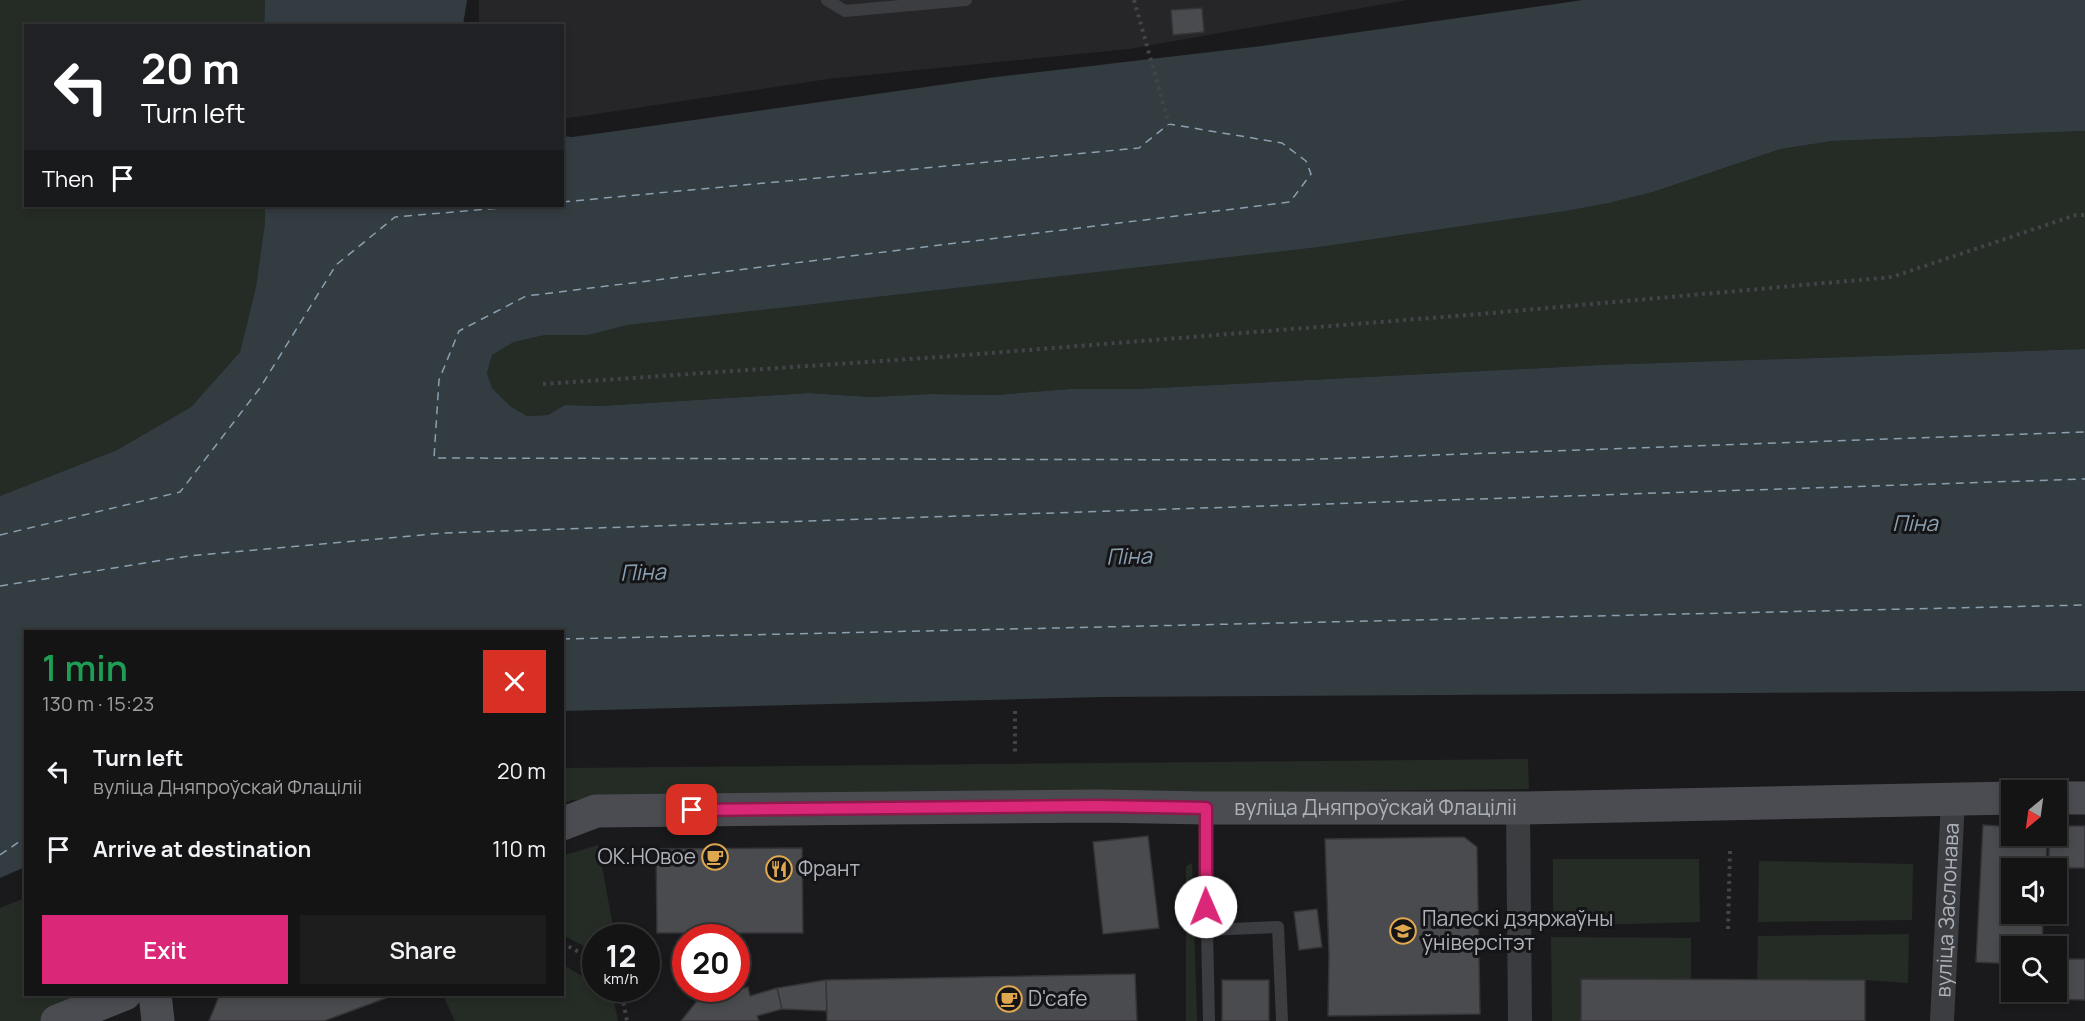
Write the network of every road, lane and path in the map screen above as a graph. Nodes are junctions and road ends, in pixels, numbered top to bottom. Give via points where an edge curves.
1 (826, 0) edge
2 (966, 0) edge
3 (1134, 0) edge
4 (1169, 124) dead end
5 (2085, 215) edge
6 (543, 384) dead end
7 (1015, 711) dead end
8 (1015, 755) dead end
9 (2001, 798) edge
10 (2067, 798) edge
11 (2085, 798) edge
12 (1953, 799) junction
13 (1206, 808) junction
14 (1518, 808) junction
15 (564, 823) edge
16 (1730, 851) dead end
17 (1728, 929) dead end
18 (1206, 930) junction
19 (564, 944) edge
20 (582, 954) edge
21 (120, 996) edge
22 (155, 996) edge
23 (623, 1002) edge
24 (57, 1021) edge
25 (158, 1021) edge
26 (627, 1021) edge
27 (1209, 1021) edge
28 (1282, 1021) edge
29 (1520, 1021) edge
30 (1942, 1021) edge

1 - 2 lane via 845,11
3 - 4 path
5 - 6 path via 1892,277 952,356
7 - 8 path
9 - 12 street, вуліца Дняпроўскай Флаціліі
10 - 11 street
12 - 14 street, вуліца Дняпроўскай Флаціліі
12 - 30 street, вуліца Заслонава
13 - 14 street, вуліца Дняпроўскай Флаціліі
13 - 15 street, вуліца Дняпроўскай Флаціліі via 596,811
13 - 18 lane
14 - 29 street
16 - 17 path
18 - 27 lane
18 - 28 lane via 1278,927
19 - 20 path
21 - 24 street
22 - 25 street
23 - 26 path

